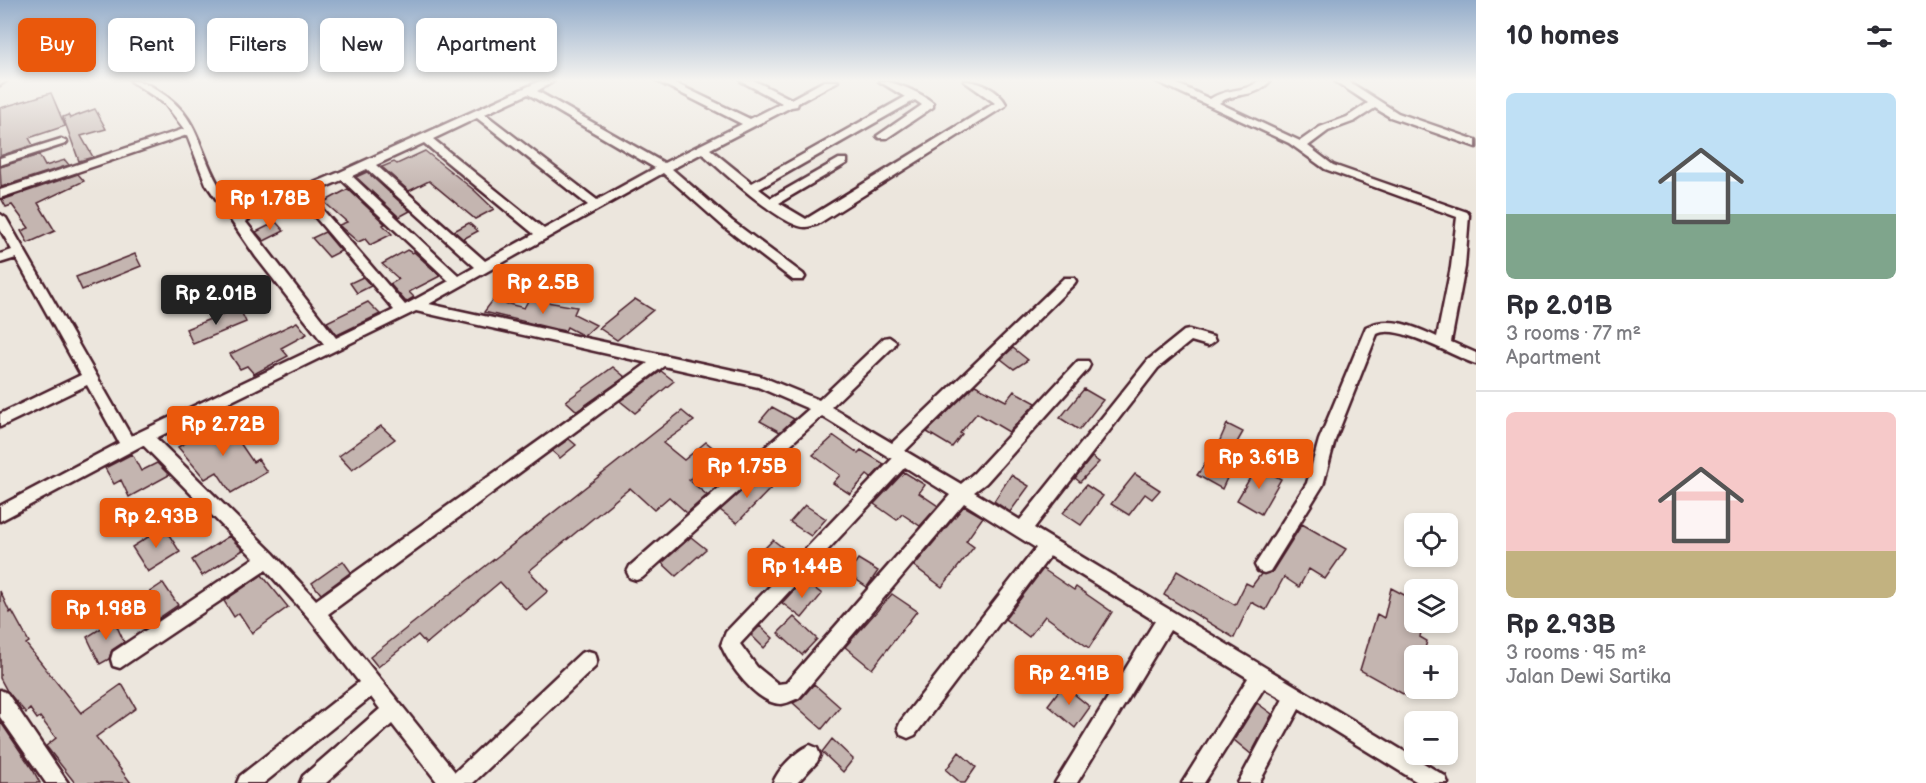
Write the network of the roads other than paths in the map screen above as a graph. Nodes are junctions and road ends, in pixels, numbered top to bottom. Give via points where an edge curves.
1 (181, 118) edge
2 (470, 118) edge
3 (483, 118) edge
4 (576, 118) edge
5 (738, 118) edge
6 (765, 118) edge
7 (877, 118) edge
8 (910, 118) edge
9 (979, 118) edge
10 (1242, 118) edge
11 (1353, 118) edge
12 (1403, 118) edge
13 (751, 124) junction
14 (191, 130) junction
15 (883, 136) dead end
16 (425, 138) junction
17 (61, 142) dead end
18 (1476, 144) edge
19 (1301, 146) junction
20 (704, 149) junction
21 (843, 161) dead end
22 (0, 162) edge
23 (369, 164) junction
24 (664, 168) junction
25 (344, 175) junction
26 (750, 189) junction
27 (301, 193) junction
28 (0, 194) edge
29 (771, 203) junction
30 (596, 205) junction
31 (1463, 215) junction
32 (0, 218) edge
33 (237, 220) junction
34 (1476, 220) edge
35 (543, 235) junction
36 (19, 252) junction
37 (0, 259) edge
38 (484, 268) junction
39 (798, 277) dead end
40 (1069, 281) dead end
41 (458, 282) junction
42 (409, 309) junction
43 (1208, 341) dead end
44 (889, 342) dead end
45 (333, 345) junction
46 (1443, 345) junction
47 (1476, 358) edge
48 (661, 361) junction
49 (1083, 365) dead end
50 (88, 378) junction
51 (821, 408) junction
52 (0, 421) edge
53 (145, 437) junction
54 (128, 445) junction
55 (898, 455) junction
56 (962, 493) junction
57 (0, 514) edge
58 (1020, 531) junction
59 (1047, 547) junction
60 (267, 559) junction
61 (1264, 565) dead end
62 (636, 572) dead end
63 (315, 612) junction
64 (1167, 619) junction
65 (120, 659) dead end
66 (588, 660) dead end
67 (1260, 676) junction
68 (371, 685) junction
69 (1295, 698) junction
70 (0, 700) edge
71 (392, 711) junction
72 (908, 728) dead end
73 (810, 755) dead end
74 (51, 780) edge
75 (247, 783) edge
76 (310, 783) edge
77 (451, 783) edge
78 (458, 783) edge
79 (783, 783) edge
80 (1065, 783) edge
81 (1192, 783) edge
82 (1248, 783) edge
83 (1438, 783) edge

1 - 14 street
2 - 16 street
3 - 30 street
4 - 24 street
5 - 13 street
6 - 13 street
7 - 26 street
8 - 15 street
9 - 29 street via 814,221 804,223
10 - 19 street
11 - 19 street via 1324,129
12 - 18 street
13 - 20 street
14 - 28 street
14 - 33 street via 212,184
16 - 23 street
16 - 35 street
17 - 22 street
19 - 31 street via 1329,167
20 - 24 street
20 - 26 street
21 - 29 street
23 - 25 street
23 - 38 street
24 - 30 street
24 - 39 street via 728,224
25 - 27 street
25 - 41 street
26 - 29 street
27 - 33 street
27 - 42 street
30 - 35 street
31 - 34 street
31 - 46 street
32 - 36 street
33 - 45 street
35 - 38 street
36 - 37 street
36 - 50 street
38 - 41 street
40 - 55 street
41 - 42 street
42 - 45 street
42 - 48 street
43 - 58 street via 1190,335 1153,364
44 - 51 street
45 - 53 street
46 - 47 street
46 - 61 street via 1387,324 1371,331 1327,440 1315,485
48 - 51 street via 760,382
48 - 63 street
49 - 56 street
50 - 52 street
50 - 54 street
51 - 55 street
51 - 62 street
53 - 54 street
53 - 60 street
54 - 57 street
55 - 56 street
55 - 56 street via 733,638 730,645 734,655 767,690 780,694 792,691
56 - 58 street
58 - 59 street
59 - 64 street
59 - 72 street
60 - 63 street
60 - 65 street
63 - 68 street
64 - 67 street
64 - 80 street
66 - 78 street
67 - 69 street
67 - 81 street
68 - 71 street
68 - 75 street
69 - 82 street
69 - 83 street
70 - 74 street
71 - 76 street
71 - 77 street
73 - 79 street

